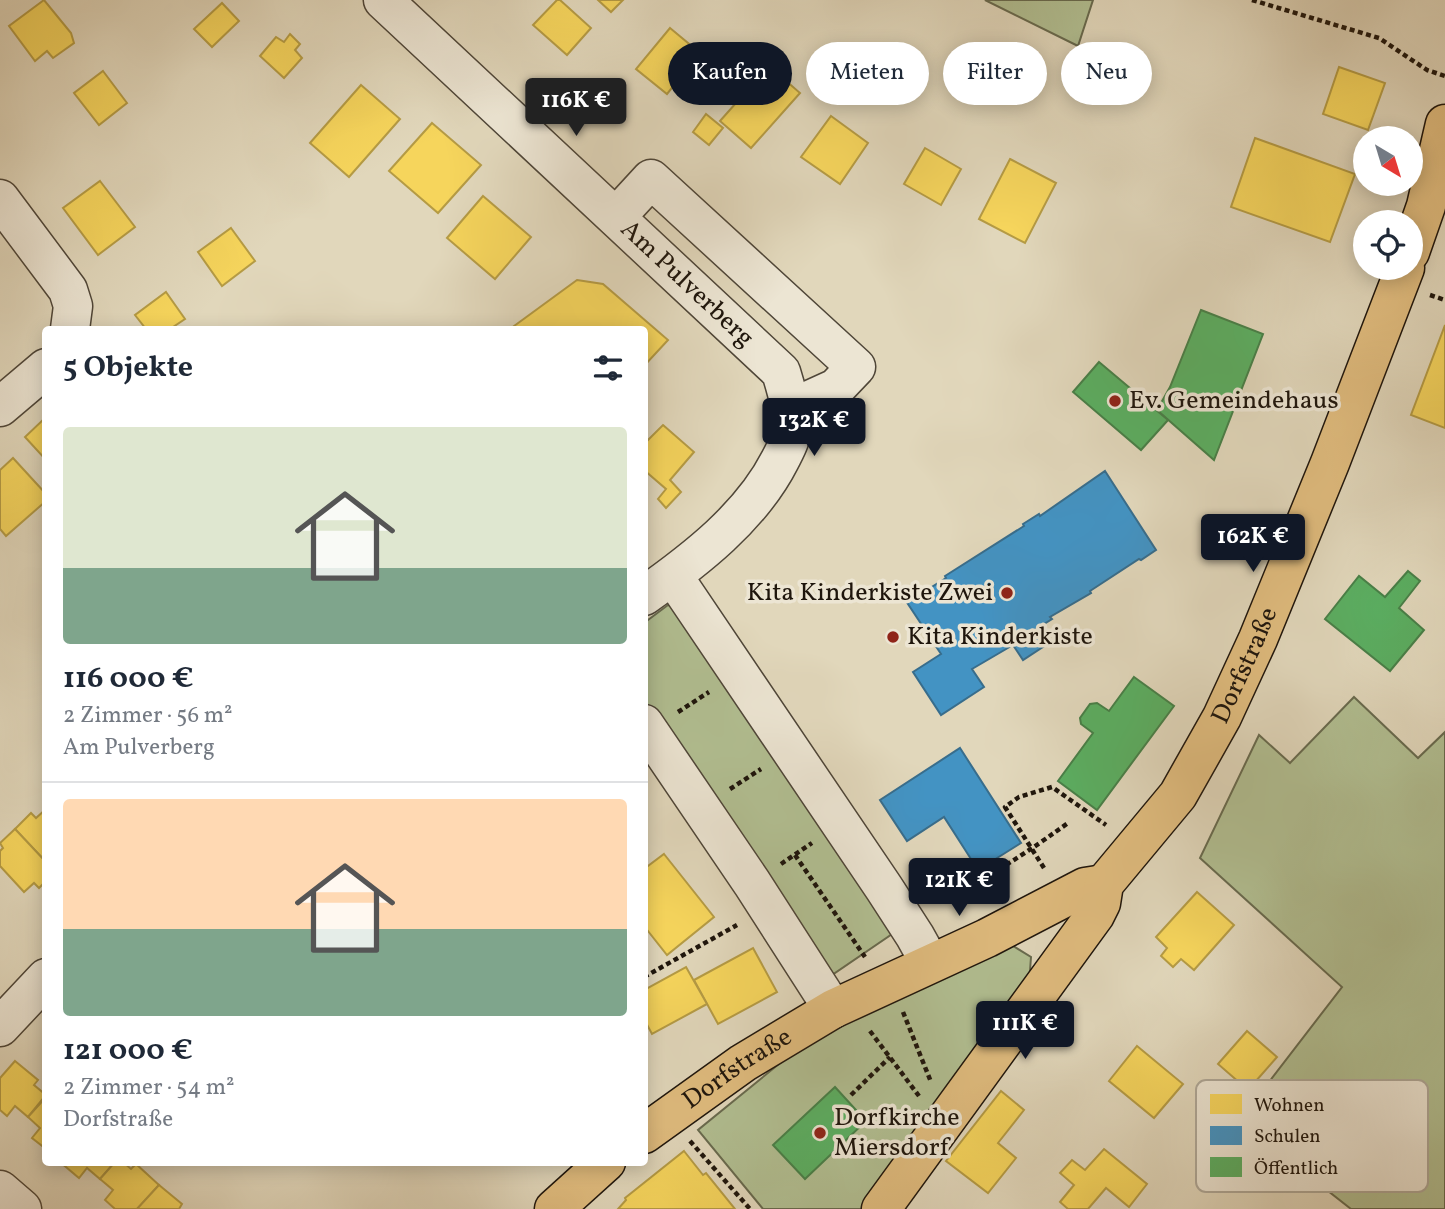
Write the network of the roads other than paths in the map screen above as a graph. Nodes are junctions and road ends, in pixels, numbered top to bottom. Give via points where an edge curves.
1 (383, 0) edge
2 (1445, 124) edge
3 (0, 199) edge
4 (1436, 210) edge
5 (616, 217) junction
6 (1423, 231) edge
7 (1417, 281) edge
8 (71, 326) edge
9 (42, 371) edge
10 (0, 407) edge
11 (792, 408) junction
12 (659, 586) edge
13 (648, 729) edge
14 (1104, 884) junction
15 (930, 963) junction
16 (42, 982) edge
17 (842, 1004) junction
18 (0, 1027) edge
19 (657, 1125) edge
20 (602, 1166) edge
21 (0, 1190) edge
22 (22, 1209) edge
23 (554, 1209) edge
24 (881, 1209) edge

1 - 5 street, Am Pulverberg
2 - 4 main road
3 - 8 street via 68,289 74,306
4 - 6 main road
5 - 11 street, Am Pulverberg via 781,372
5 - 11 street via 651,179 856,368 836,388
7 - 14 main road, Dorfstraße via 1323,482 1222,717 1178,795
9 - 10 street
11 - 12 street, Am Pulverberg via 789,442 769,481 749,507
12 - 15 street via 738,672
13 - 17 street via 760,895
14 - 15 main road, Dorfstraße via 1085,887
14 - 24 main road, Dorfstraße via 1095,915 941,1114
15 - 17 main road, Dorfstraße via 879,973
16 - 18 street
17 - 19 main road, Dorfstraße via 743,1063
20 - 23 main road
21 - 22 street

